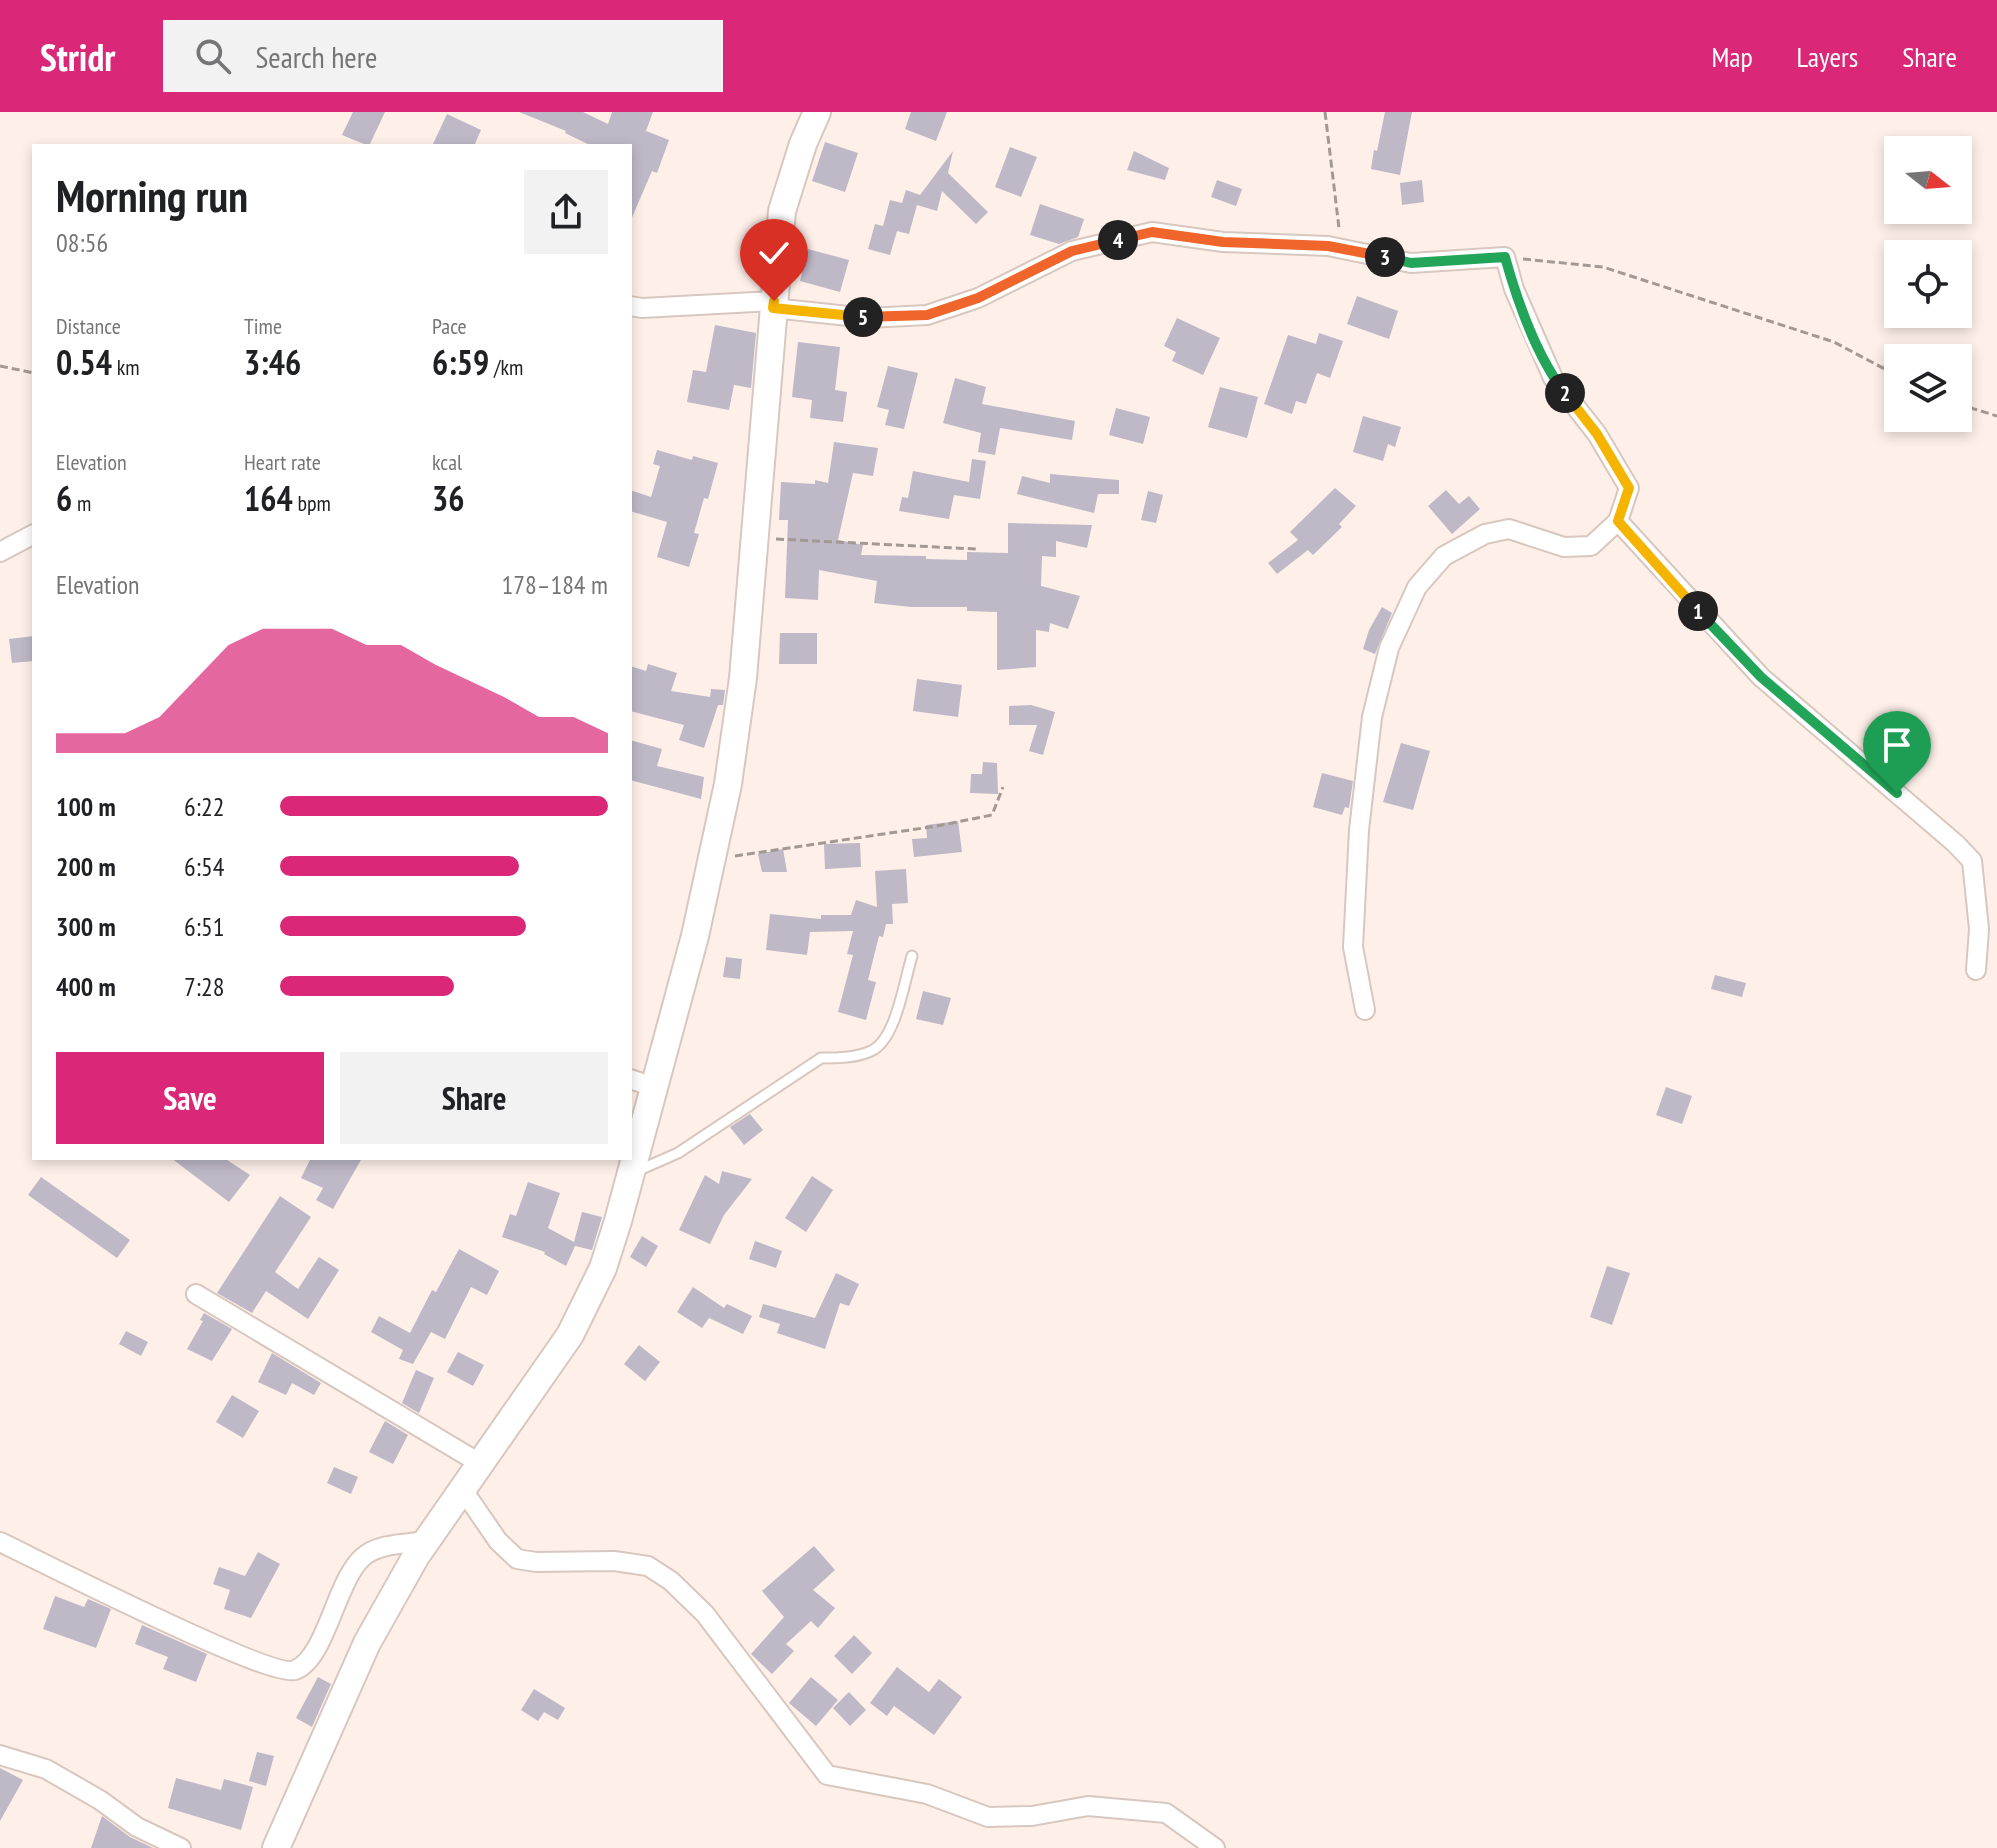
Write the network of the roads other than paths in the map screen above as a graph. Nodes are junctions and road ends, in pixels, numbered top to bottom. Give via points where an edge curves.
1 (817, 112) edge
2 (773, 304) junction
3 (632, 306) edge
4 (1618, 521) junction
5 (32, 535) edge
6 (0, 552) edge
7 (912, 956) dead end
8 (1976, 970) dead end
9 (1365, 1010) dead end
10 (642, 1083) edge
11 (632, 1159) edge
12 (632, 1160) edge
13 (630, 1174) junction
14 (196, 1294) dead end
15 (481, 1464) junction
16 (463, 1490) junction
17 (427, 1541) junction
18 (0, 1542) edge
19 (0, 1755) edge
20 (181, 1848) edge
21 (276, 1848) edge
22 (1215, 1848) edge

1 - 2 main road via 782,211
2 - 3 street
2 - 4 street via 867,318 927,315 978,298 1072,251 1152,232 1340,248 1411,263 1505,257 1553,378 1597,434 1629,488
2 - 10 main road via 743,678 728,784 695,936
4 - 8 street via 1761,677 1972,861 1979,929
4 - 9 street via 1591,546 1564,547 1509,529 1485,534 1444,556 1417,587 1389,648 1372,717 1353,947
5 - 6 street
7 - 13 lane via 888,1035 872,1051 821,1058 678,1153
10 - 11 main road
12 - 13 main road
13 - 15 main road via 603,1268 570,1335
14 - 15 street
15 - 16 main road
16 - 17 main road
16 - 22 street via 517,1559 614,1561 648,1566 671,1581 705,1614 827,1775 927,1794 988,1817 1088,1806 1166,1813
17 - 18 street via 384,1547 362,1558 309,1662 293,1672 233,1653
17 - 21 main road via 367,1643
19 - 20 street via 46,1769 137,1827

